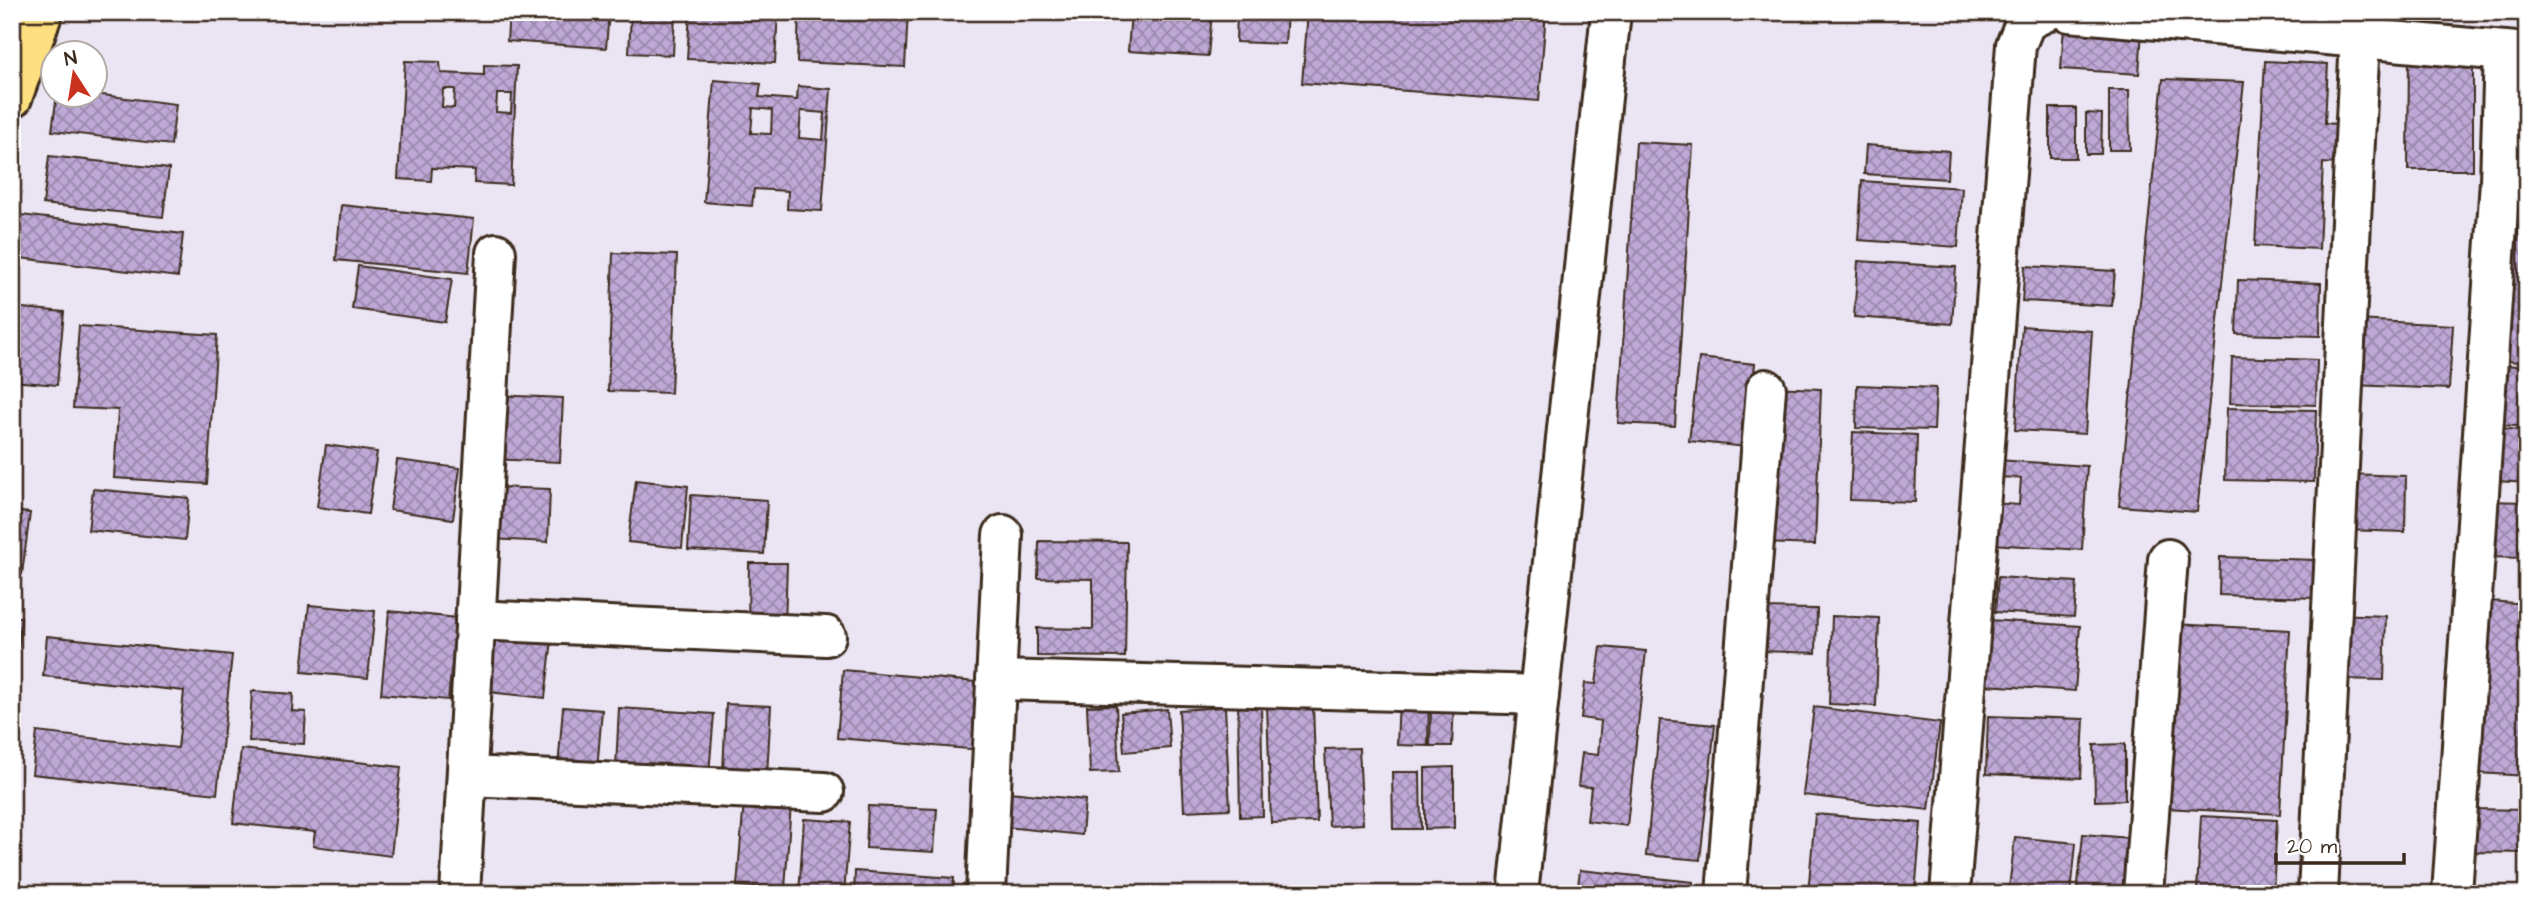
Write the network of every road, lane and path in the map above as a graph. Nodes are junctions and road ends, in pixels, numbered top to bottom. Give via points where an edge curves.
1 (43, 12) edge
2 (1611, 12) edge
3 (2045, 12) edge
4 (2069, 12) edge
5 (2360, 38) junction
6 (2516, 53) edge
7 (12, 98) edge
8 (496, 253) dead end
9 (1766, 389) dead end
10 (1003, 536) dead end
11 (2168, 559) dead end
12 (475, 620) junction
13 (826, 636) dead end
14 (996, 680) junction
15 (1539, 695) junction
16 (467, 776) junction
17 (824, 792) dead end
18 (460, 894) edge
19 (986, 894) edge
20 (1518, 894) edge
21 (1726, 894) edge
22 (1950, 894) edge
23 (2143, 894) edge
24 (2318, 894) edge
25 (2452, 894) edge

1 - 7 main road
2 - 15 street
3 - 22 street via 2026,21 2016,45
4 - 5 street
5 - 6 street
5 - 24 street
6 - 25 street via 2500,181
8 - 12 street
9 - 21 street
10 - 14 street
11 - 23 street
12 - 13 street
12 - 16 street
14 - 15 street
14 - 19 street
15 - 20 street
16 - 17 street
16 - 18 street

